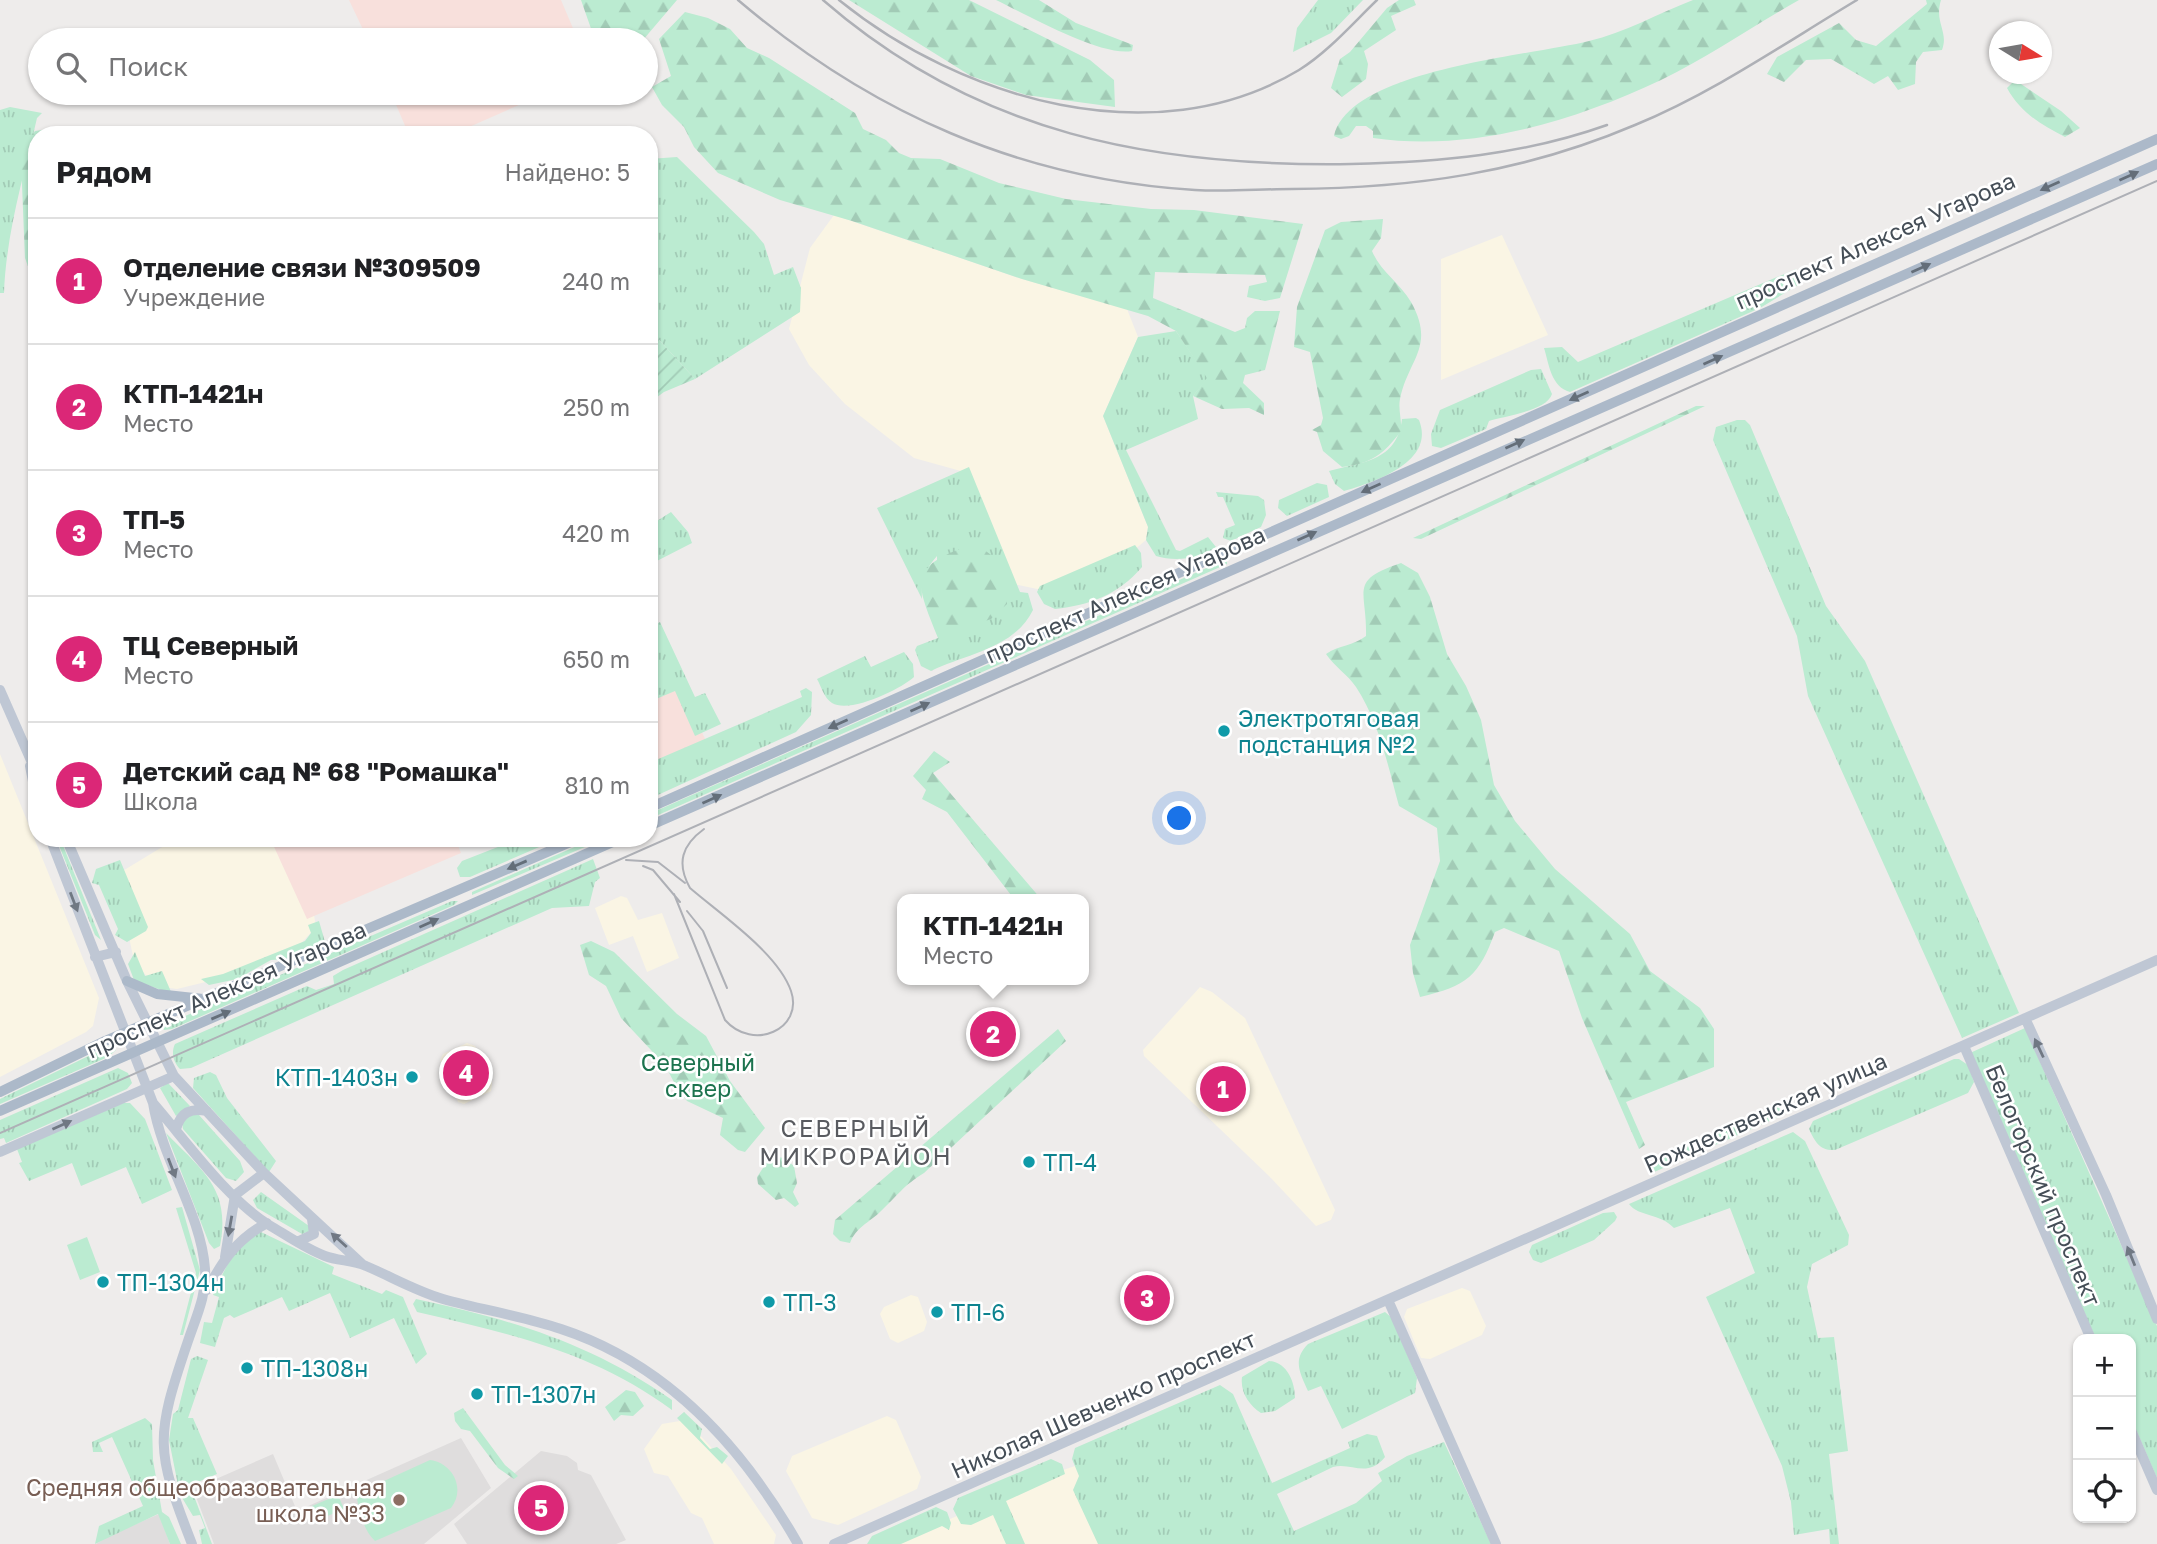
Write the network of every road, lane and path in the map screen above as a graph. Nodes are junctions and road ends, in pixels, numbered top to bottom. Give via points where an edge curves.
1 (2157, 139) edge
2 (2157, 164) edge
3 (1611, 382) junction
4 (1617, 399) junction
5 (0, 690) edge
6 (28, 753) edge
7 (658, 804) edge
8 (658, 822) edge
9 (53, 847) edge
10 (70, 847) edge
11 (559, 847) edge
12 (601, 847) edge
13 (461, 890) junction
14 (469, 905) junction
15 (116, 952) junction
16 (95, 957) junction
17 (2157, 960) edge
18 (127, 981) junction
19 (206, 1000) junction
20 (2025, 1018) junction
21 (148, 1023) junction
22 (124, 1033) junction
23 (158, 1042) junction
24 (1964, 1046) junction
25 (132, 1053) junction
26 (174, 1076) junction
27 (147, 1088) junction
28 (0, 1092) edge
29 (153, 1103) junction
30 (0, 1111) edge
31 (207, 1111) junction
32 (176, 1129) junction
33 (0, 1152) edge
34 (264, 1173) junction
35 (235, 1195) junction
36 (312, 1219) junction
37 (267, 1223) junction
38 (299, 1241) junction
39 (225, 1257) junction
40 (363, 1265) junction
41 (205, 1293) junction
42 (1388, 1300) junction
43 (2157, 1319) edge
44 (2089, 1334) edge
45 (2136, 1442) edge
46 (2157, 1490) edge
47 (192, 1544) edge
48 (798, 1544) edge
49 (834, 1544) edge
50 (1496, 1544) edge

1 -> 3 main road, проспект Алексея Угарова
4 -> 2 main road, проспект Алексея Угарова
3 - 4 main road
3 -> 7 main road, проспект Алексея Угарова
8 -> 4 main road, проспект Алексея Угарова
5 - 6 main road
9 -> 16 main road
10 - 15 main road
11 -> 13 main road, проспект Алексея Угарова
12 - 14 main road, проспект Алексея Угарова
13 - 14 main road
13 - 19 main road, проспект Алексея Угарова
23 -> 14 main road, проспект Алексея Угарова
15 - 16 main road
15 - 18 main road
16 - 22 main road
17 - 20 main road, Рождественская улица
18 - 19 main road via 157,994
18 - 21 main road
19 - 21 main road, проспект Алексея Угарова
20 - 24 main road, Рождественская улица
43 -> 20 main road
21 - 22 main road, проспект Алексея Угарова
21 - 23 main road
22 - 25 main road
22 - 28 main road, проспект Алексея Угарова
23 - 25 main road, проспект Алексея Угарова
23 - 26 main road
24 - 42 main road, Рождественская улица
24 - 44 main road, Белогорский проспект
25 - 27 main road
25 - 30 main road, проспект Алексея Угарова
26 - 27 main road
26 - 31 main road
27 - 29 main road
33 -> 27 main road
29 - 32 main road
29 -> 41 main road via 158,1131 202,1247
31 - 32 main road via 187,1111
31 - 34 main road
32 - 35 main road
34 - 35 main road
34 - 36 main road
35 - 37 main road
35 -> 39 main road
36 - 38 main road via 314,1234
40 -> 36 main road
37 - 38 main road
37 - 39 main road via 246,1234
38 - 40 main road via 324,1256
39 - 41 main road
40 - 48 main road via 436,1296 561,1329 645,1371 692,1405 726,1439 777,1507
41 - 47 main road via 162,1430 166,1476
42 - 49 main road, Николая Шевченко проспект
42 - 50 main road
45 - 46 main road

